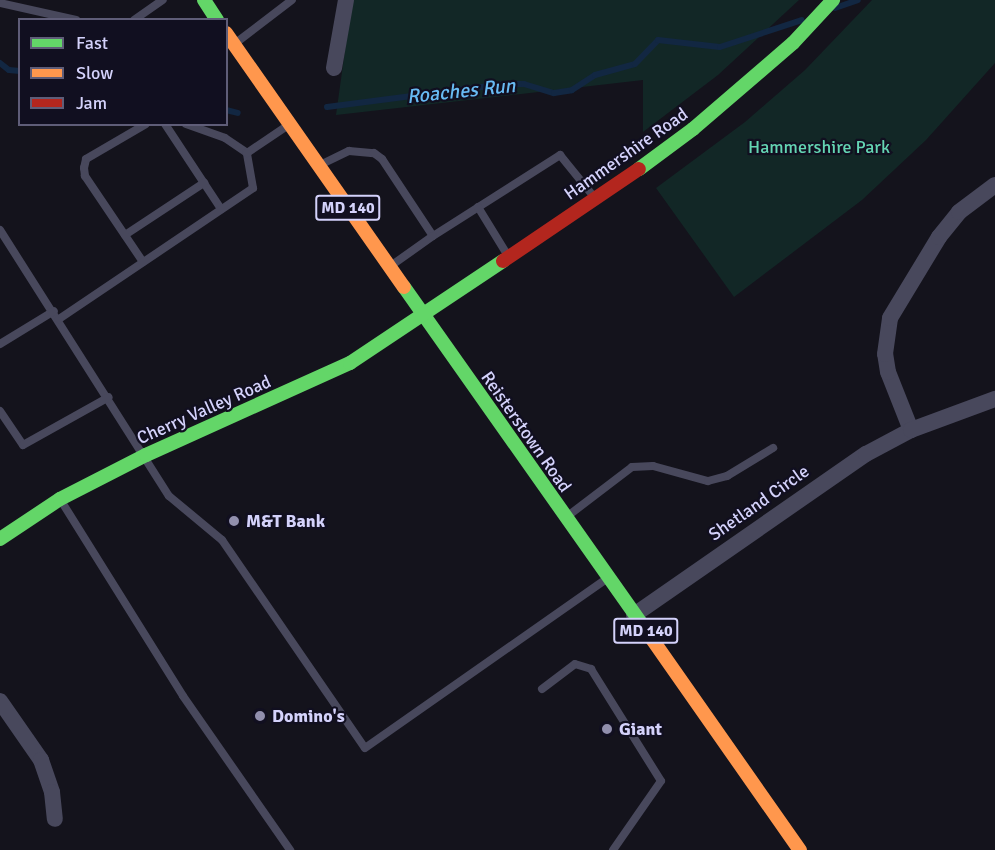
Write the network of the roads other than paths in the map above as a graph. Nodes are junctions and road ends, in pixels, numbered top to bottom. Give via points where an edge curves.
1 (164, 0) edge
2 (204, 0) edge
3 (292, 0) edge
4 (346, 0) edge
5 (833, 0) edge
6 (0, 3) edge
7 (67, 18) edge
8 (137, 18) edge
9 (216, 18) edge
10 (231, 38) edge
11 (334, 68) dead end
12 (290, 124) junction
13 (143, 126) edge
14 (166, 126) edge
15 (192, 126) edge
16 (247, 153) junction
17 (318, 165) junction
18 (204, 183) junction
19 (995, 185) edge
20 (596, 199) junction
21 (478, 207) junction
22 (221, 209) junction
23 (0, 230) edge
24 (125, 235) junction
25 (433, 236) junction
26 (508, 257) junction
27 (143, 262) junction
28 (389, 267) junction
29 (56, 315) junction
30 (422, 315) junction
31 (0, 344) edge
32 (109, 397) junction
33 (995, 399) edge
34 (0, 411) edge
35 (911, 430) junction
36 (773, 448) dead end
37 (146, 455) junction
38 (60, 499) junction
39 (565, 518) junction
40 (0, 539) edge
41 (608, 578) junction
42 (634, 615) junction
43 (542, 689) dead end
44 (0, 701) edge
45 (55, 819) dead end
46 (290, 850) edge
47 (613, 850) edge
48 (800, 850) edge

1 - 8 lane
2 - 9 main road
3 - 10 lane
4 - 11 street
5 - 20 main road, Hammershire Road via 746,87
6 - 7 lane
10 - 12 main road, Reisterstown Road / MD 140
12 - 16 lane
12 - 17 main road, Reisterstown Road / MD 140
13 - 24 lane via 86,159 84,168 85,176
14 - 18 lane
15 - 16 lane via 225,138
16 - 22 lane via 253,188
17 - 25 lane via 349,151 374,153 382,159
17 - 28 main road, Reisterstown Road / MD 140
18 - 22 lane
18 - 24 lane
19 - 35 street via 959,213 946,229 890,318 885,354 888,372
20 - 21 lane via 560,155
20 - 26 main road, Hammershire Road
21 - 25 lane
21 - 26 lane
22 - 27 lane
23 - 29 lane
24 - 27 lane
25 - 28 lane
26 - 30 main road, Hammershire Road
27 - 29 lane
28 - 30 main road, Reisterstown Road / MD 140
29 - 31 lane
29 - 32 lane
30 - 37 main road, Cherry Valley Road via 350,363
30 - 39 main road, Reisterstown Road / MD 140
32 - 34 lane via 24,445
32 - 37 lane
33 - 35 street, Shetland Circle
35 - 42 street, Shetland Circle via 829,477
36 - 39 lane via 727,476 708,481 653,466 632,467
37 - 38 main road, Cherry Valley Road
37 - 41 lane via 173,500 222,540 365,748
38 - 40 main road, Cherry Valley Road
38 - 46 lane via 183,696
39 - 41 main road, Reisterstown Road / MD 140
41 - 42 main road, Reisterstown Road / MD 140
42 - 48 main road, Reisterstown Road / MD 140
43 - 47 lane via 575,664 591,669 660,781
44 - 45 street via 41,760 52,792

